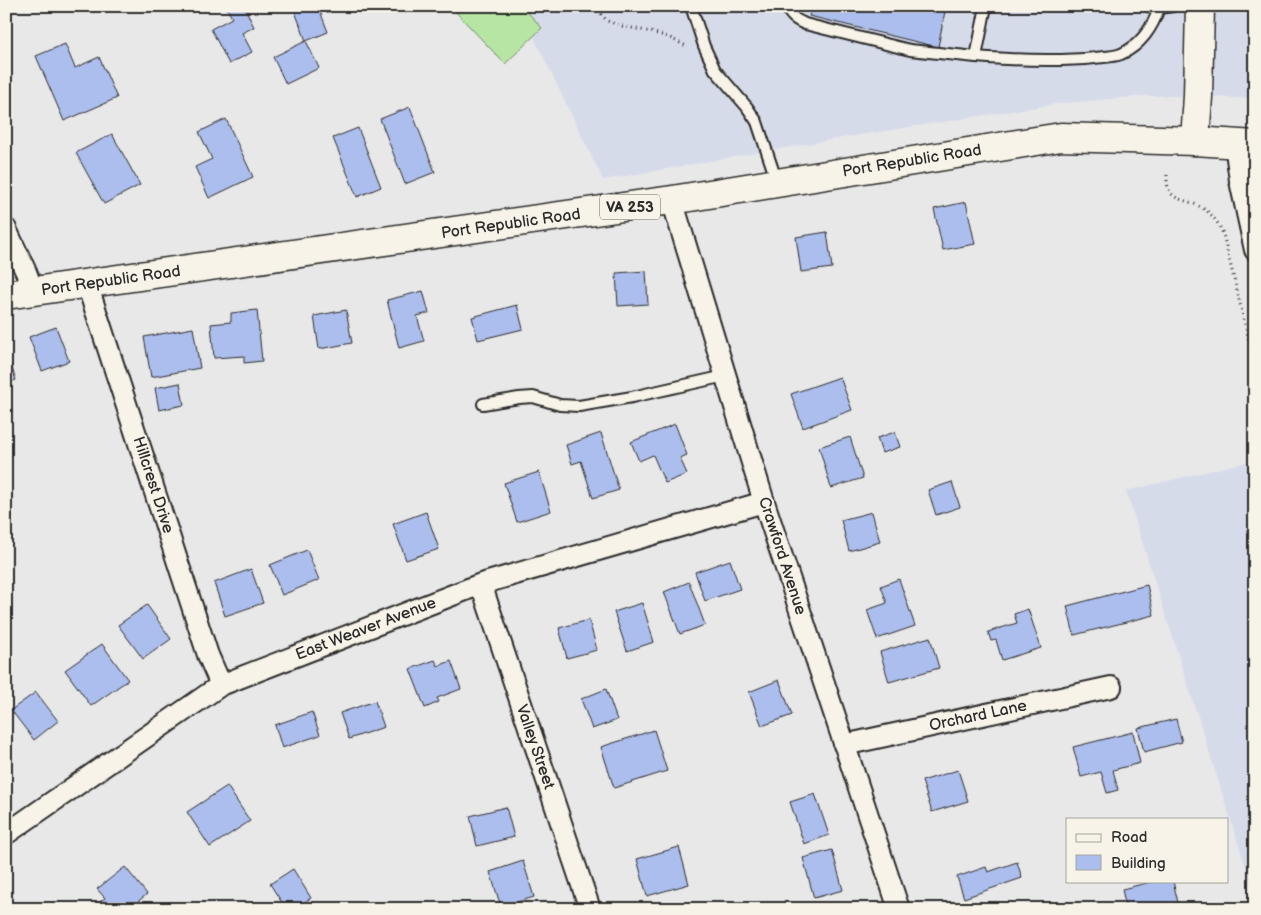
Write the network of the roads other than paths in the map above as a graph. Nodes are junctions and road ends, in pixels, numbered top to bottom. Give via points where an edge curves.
1 (691, 6) edge
2 (787, 6) edge
3 (986, 6) edge
4 (1148, 6) edge
5 (1173, 6) edge
6 (1200, 6) edge
7 (1159, 8) junction
8 (976, 57) junction
9 (1195, 141) junction
10 (1245, 144) edge
11 (777, 182) junction
12 (672, 200) junction
13 (6, 229) edge
14 (1255, 250) edge
15 (87, 284) junction
16 (33, 291) junction
17 (6, 295) edge
18 (725, 376) junction
19 (483, 404) dead end
20 (764, 502) junction
21 (481, 584) junction
22 (221, 685) junction
23 (1111, 687) dead end
24 (844, 745) junction
25 (6, 834) edge
26 (590, 909) edge
27 (898, 909) edge

1 - 11 lane via 715,70 757,122
2 - 8 lane via 794,18 805,24 910,50
3 - 8 lane
4 - 7 lane
5 - 7 lane
6 - 9 main road
7 - 8 lane via 1146,34 1121,54 1060,60
9 - 10 main road, Port Republic Road / VA 253
9 - 11 main road, Port Republic Road / VA 253 via 1061,137
10 - 14 street via 1240,181
11 - 12 main road, Port Republic Road / VA 253
12 - 15 main road, Port Republic Road / VA 253
12 - 18 street, Crawford Avenue
13 - 16 street
15 - 16 main road, Port Republic Road / VA 253
15 - 22 street, Hillcrest Drive via 208,655
16 - 17 main road, Port Republic Road / VA 253
18 - 19 lane via 579,406 560,405 533,397
18 - 20 street, Crawford Avenue
20 - 21 street, East Weaver Avenue
20 - 24 street, Crawford Avenue
21 - 22 street, East Weaver Avenue
21 - 26 street, Valley Street
22 - 25 street, East Weaver Avenue
23 - 24 street, Orchard Lane
24 - 27 street, Crawford Avenue

